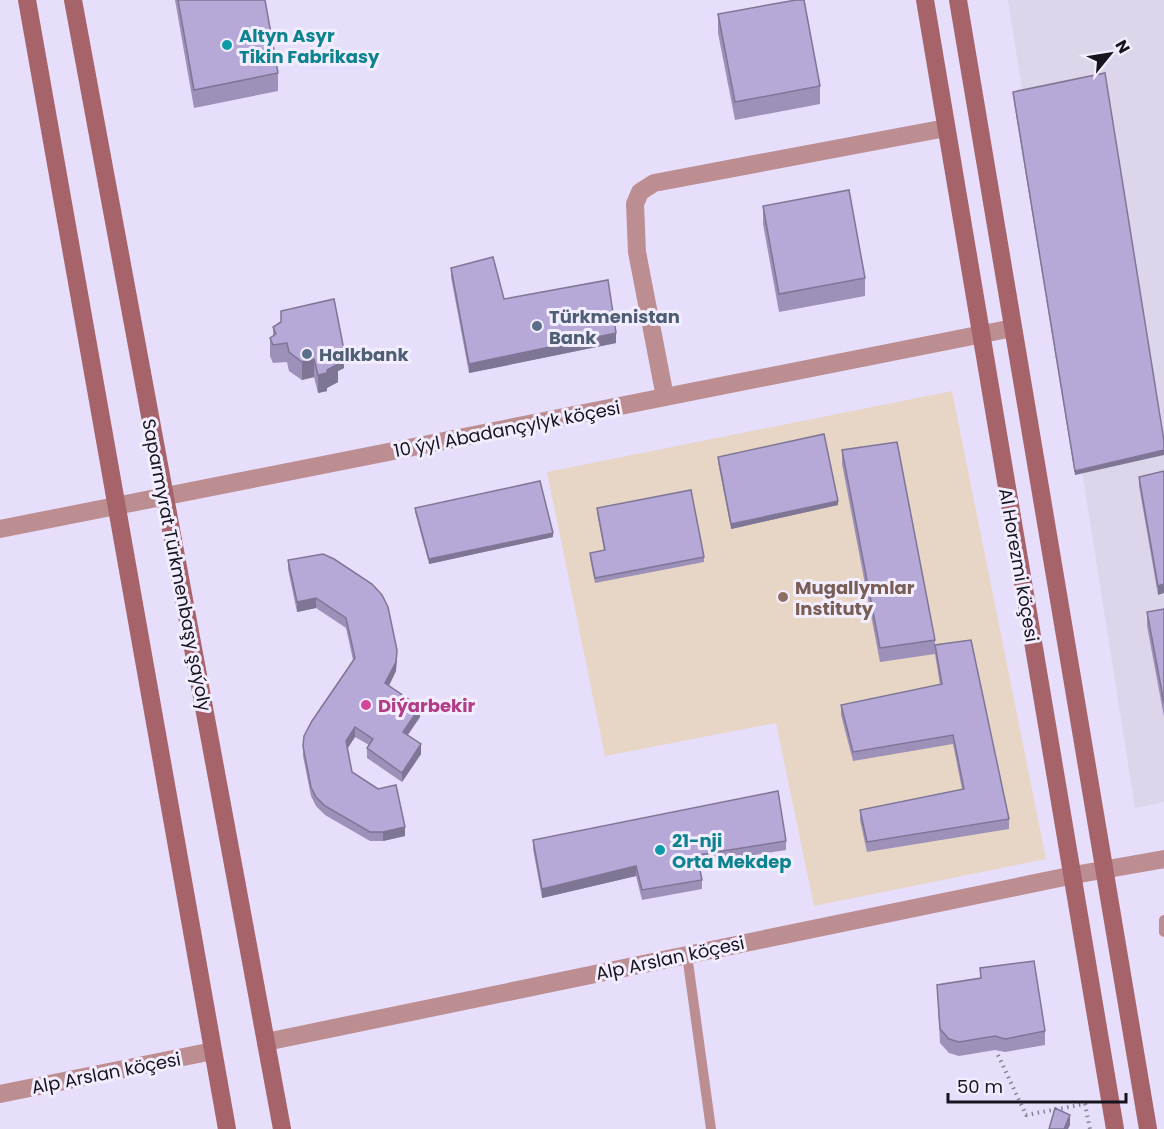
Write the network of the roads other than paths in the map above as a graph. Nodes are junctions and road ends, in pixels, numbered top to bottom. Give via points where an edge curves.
1 (27, 0) edge
2 (73, 0) edge
3 (925, 0) edge
4 (958, 0) edge
5 (946, 128) junction
6 (1013, 328) junction
7 (979, 334) junction
8 (665, 397) junction
9 (164, 497) junction
10 (117, 506) junction
11 (0, 529) edge
12 (1164, 859) edge
13 (1105, 869) junction
14 (1074, 875) junction
15 (1164, 920) edge
16 (1164, 932) edge
17 (687, 955) junction
18 (266, 1042) junction
19 (213, 1051) junction
20 (0, 1094) edge
21 (226, 1129) edge
22 (282, 1129) edge
23 (711, 1129) edge
24 (1115, 1129) edge
25 (1148, 1129) edge

1 - 10 main road
2 - 9 main road, Saparmyrat Türkmenbaşy şaýoly
3 - 5 main road, Al Horezmi köçesi
4 - 6 main road, Al Horezmi köçesi
5 - 7 main road, Al Horezmi köçesi
5 - 8 street via 654,183 640,192 634,204 637,252
6 - 7 street, 10 ýyl Abadançylyk köçesi
6 - 13 main road, Al Horezmi köçesi
7 - 8 street, 10 ýyl Abadançylyk köçesi
7 - 14 main road, Al Horezmi köçesi
8 - 9 street, 10 ýyl Abadançylyk köçesi
9 - 10 street, 10 ýyl Abadançylyk köçesi
9 - 18 main road, Saparmyrat Türkmenbaşy şaýoly
10 - 11 street, 10 ýyl Abadançylyk köçesi
10 - 19 main road
12 - 13 street, Alp Arslan köçesi
13 - 14 street, Alp Arslan köçesi
13 - 25 main road, Al Horezmi köçesi
14 - 17 street, Alp Arslan köçesi
14 - 24 main road, Al Horezmi köçesi
15 - 16 lane
17 - 18 street, Alp Arslan köçesi
17 - 23 lane
18 - 22 main road, Saparmyrat Türkmenbaşy şaýoly
19 - 20 street, Alp Arslan köçesi
19 - 21 main road

